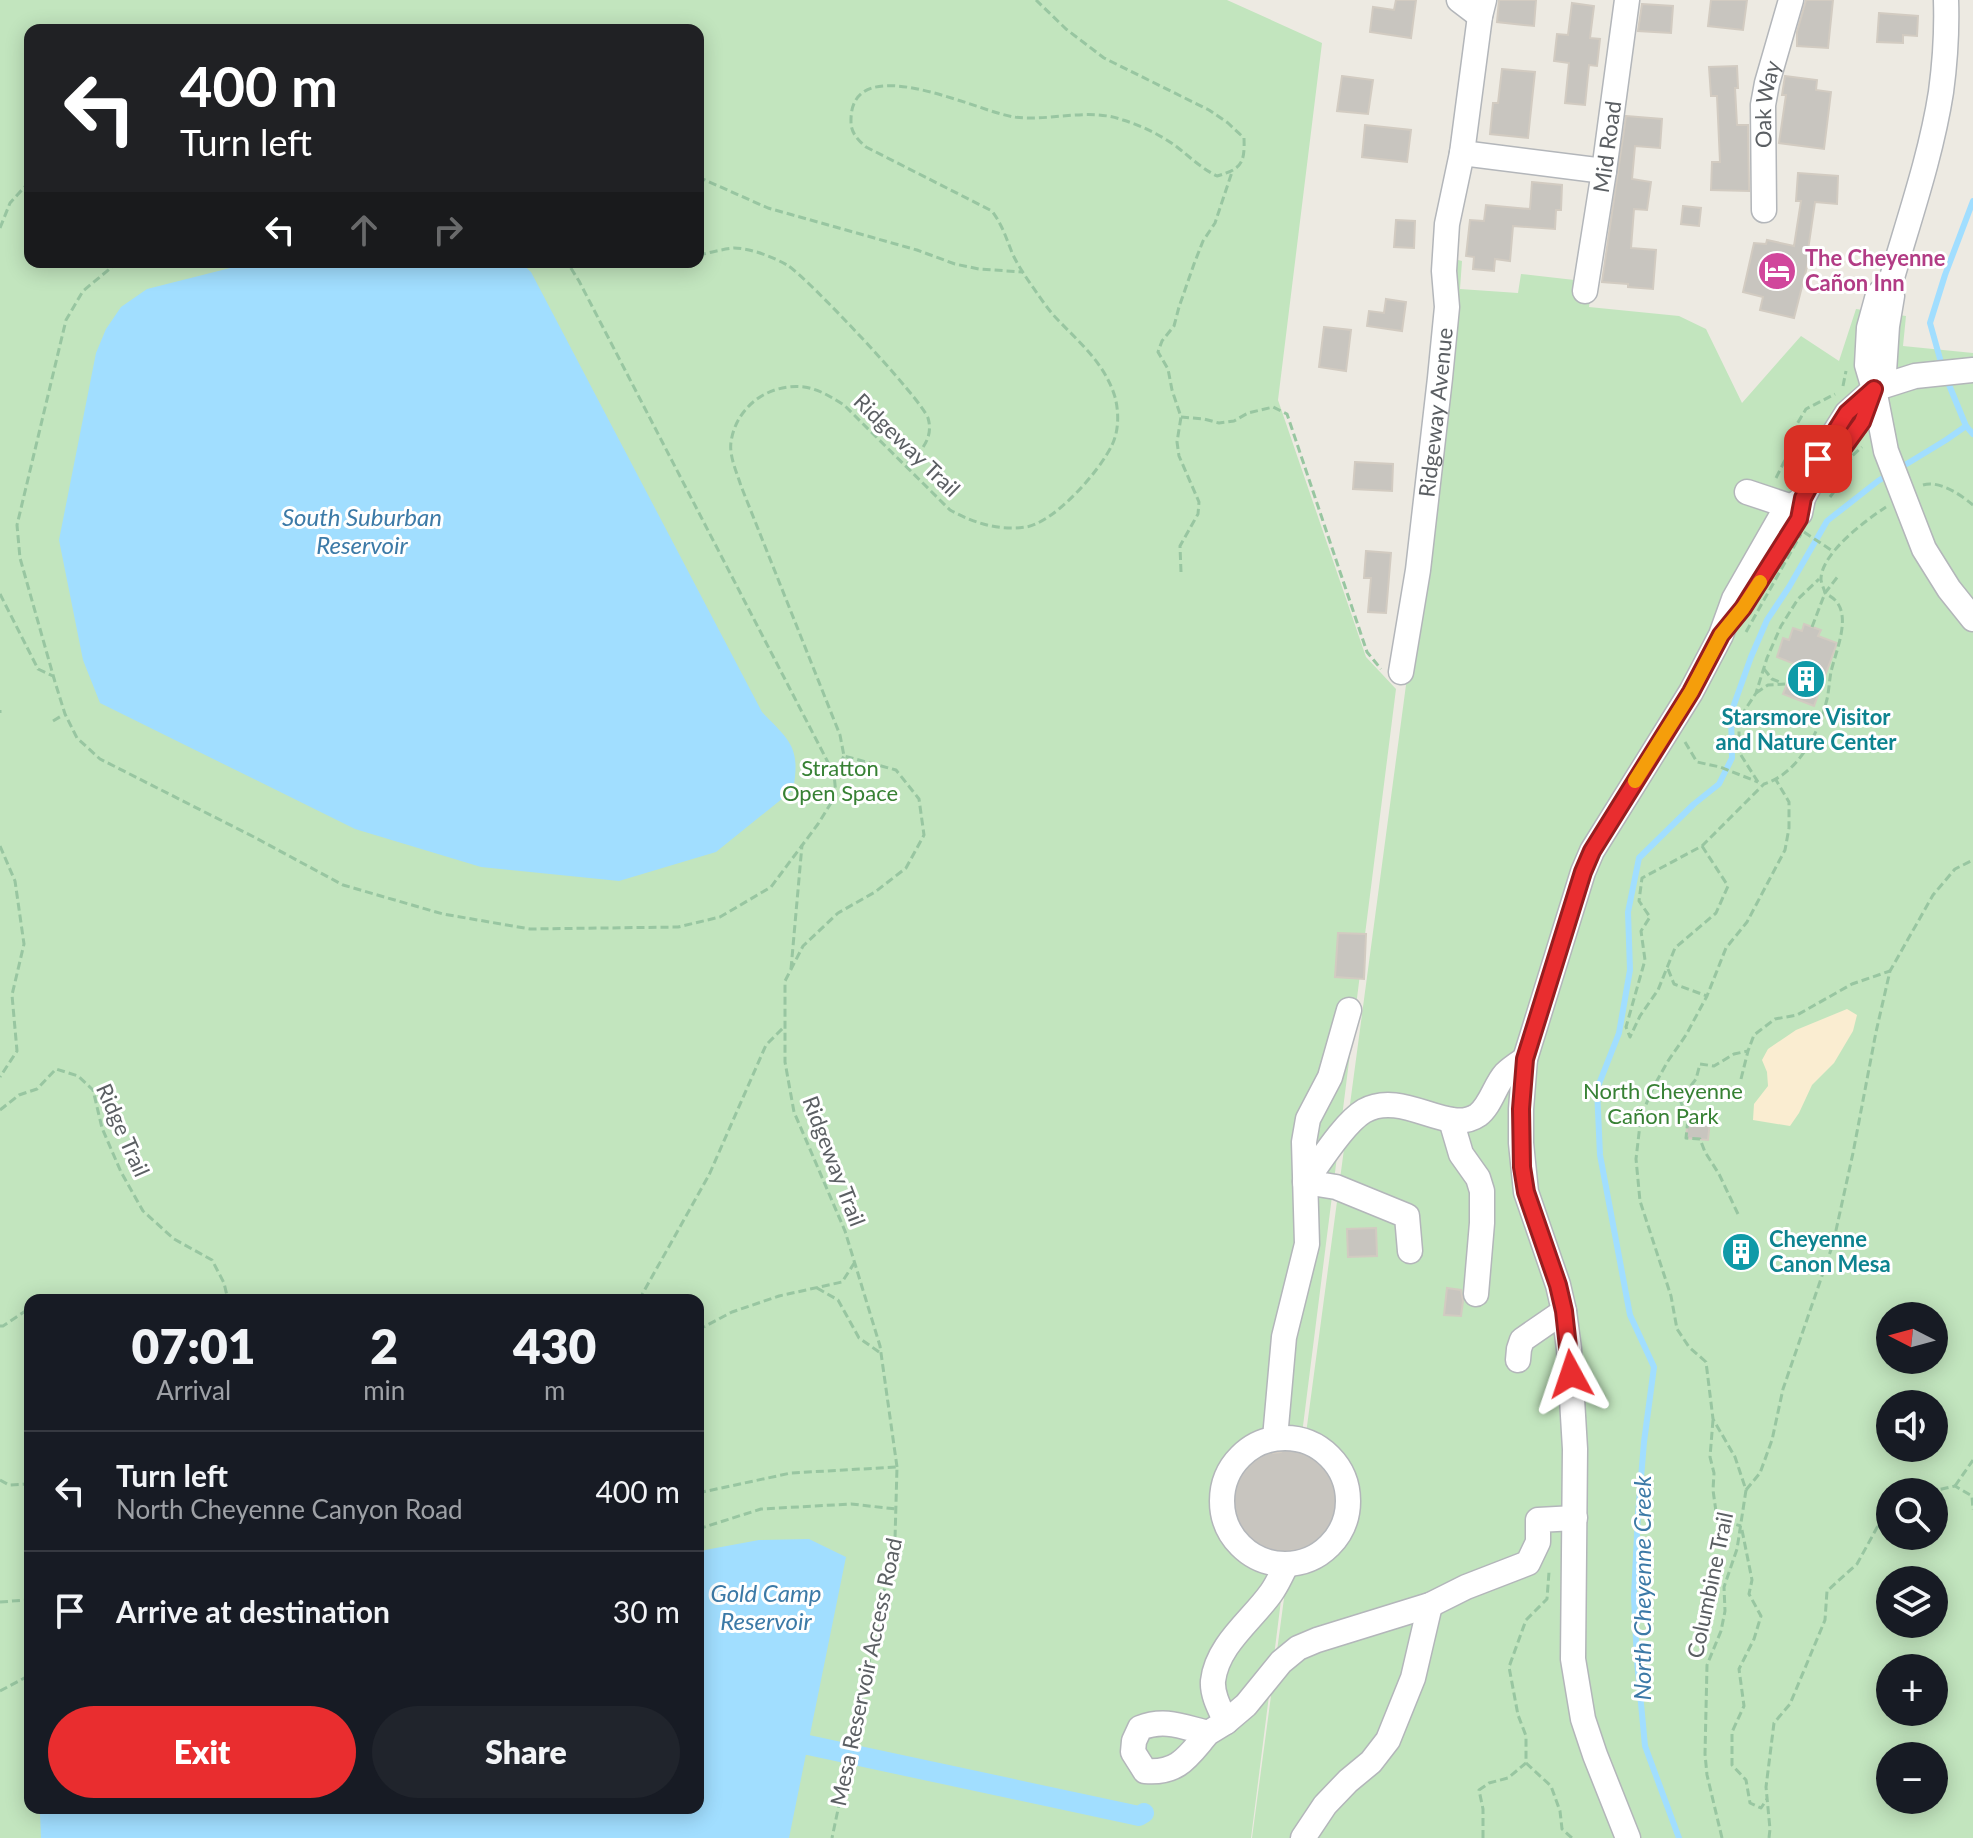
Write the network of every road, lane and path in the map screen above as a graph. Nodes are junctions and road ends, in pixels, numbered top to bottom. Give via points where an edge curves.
1 (1036, 0) edge
2 (1459, 0) edge
3 (1627, 0) edge
4 (1791, 0) edge
5 (1946, 0) edge
6 (1482, 8) edge
7 (1462, 153) junction
8 (1604, 171) junction
9 (1232, 172) junction
10 (704, 180) edge
11 (24, 188) edge
12 (1764, 210) dead end
13 (0, 228) edge
14 (704, 254) edge
15 (111, 268) edge
16 (571, 268) edge
17 (1023, 272) junction
18 (1585, 291) dead end
19 (1848, 368) dead end
20 (1971, 370) edge
21 (1874, 389) junction
22 (1181, 417) junction
23 (906, 465) junction
24 (1889, 469) junction
25 (1775, 480) dead end
26 (1747, 492) dead end
27 (1809, 497) junction
28 (1973, 505) edge
29 (1807, 535) dead end
30 (1834, 552) junction
31 (1181, 572) dead end
32 (1839, 575) dead end
33 (1821, 578) junction
34 (1825, 593) junction
35 (0, 594) edge
36 (1973, 619) edge
37 (1812, 627) dead end
38 (1764, 669) junction
39 (1393, 672) joint
40 (53, 677) junction
41 (1756, 693) junction
42 (65, 714) junction
43 (53, 721) dead end
44 (1683, 738) dead end
45 (844, 756) junction
46 (834, 774) junction
47 (1776, 780) junction
48 (1758, 782) junction
49 (1764, 784) junction
50 (802, 845) junction
51 (0, 846) edge
52 (1702, 846) junction
53 (1973, 860) edge
54 (1667, 967) junction
55 (791, 970) junction
56 (1890, 971) junction
57 (1707, 996) junction
58 (1349, 1010) dead end
59 (785, 1026) junction
60 (1748, 1051) junction
61 (1525, 1059) junction
62 (0, 1077) edge
63 (1741, 1079) dead end
64 (0, 1110) edge
65 (1451, 1120) junction
66 (1305, 1182) junction
67 (1738, 1214) dead end
68 (1410, 1251) dead end
69 (855, 1262) junction
70 (817, 1288) junction
71 (227, 1294) edge
72 (642, 1294) edge
73 (1476, 1294) dead end
74 (1564, 1311) junction
75 (24, 1312) edge
76 (0, 1326) edge
77 (704, 1327) edge
78 (882, 1354) junction
79 (1518, 1360) dead end
80 (1713, 1419) junction
81 (1275, 1438) junction
82 (1973, 1460) edge
83 (897, 1467) junction
84 (0, 1480) edge
85 (24, 1484) edge
86 (1955, 1486) junction
87 (1948, 1488) edge
88 (1746, 1490) junction
89 (704, 1492) edge
90 (896, 1509) junction
91 (1973, 1510) edge
92 (1575, 1518) junction
93 (1741, 1526) junction
94 (704, 1527) edge
95 (1876, 1529) edge
96 (1538, 1542) junction
97 (1286, 1566) junction
98 (24, 1600) edge
99 (0, 1602) edge
100 (1430, 1605) junction
101 (24, 1678) edge
102 (0, 1691) edge
103 (1526, 1763) junction
104 (1767, 1799) junction
105 (832, 1838) edge
106 (1303, 1838) edge
107 (1483, 1838) edge
108 (1572, 1838) edge
109 (1628, 1838) edge
110 (1722, 1838) edge
111 (1769, 1838) edge

1 - 9 path via 1104,58 1228,123 1244,138 1241,165
2 - 6 street
3 - 8 street, Mid Road
4 - 12 street, Oak Way via 1763,105
5 - 21 street via 1941,91 1932,137 1869,328 1867,365
6 - 7 street, Ridgeway Avenue
7 - 8 street
7 - 39 street, Ridgeway Avenue via 1447,224 1447,307 1418,570
8 - 18 street, Mid Road
9 - 17 path, Ridgeway Trail via 1217,176 1160,135 1101,114 1011,117 892,85 864,90 851,114 856,138 992,211
9 - 22 path via 1174,326 1158,352
10 - 17 path via 768,208 955,264
11 - 13 path via 10,203
14 - 23 path via 737,248 776,260 799,274 839,314 927,416 928,438
15 - 40 path via 83,291 66,320 17,525 20,558
16 - 46 path
17 - 23 path, Ridgeway Trail via 1107,376 1118,414 1113,445 1080,490 1042,522 1027,527 970,521 950,510
19 - 25 path via 1841,390 1806,409
20 - 21 street via 1920,375
21 - 24 street
21 - 27 street via 1847,413 1818,459
22 - 31 path via 1179,456 1199,502 1180,546
22 - 39 path via 1219,423 1273,407 1287,414 1367,652
23 - 45 path, Ridgeway Trail via 844,405 805,387 786,387 754,400 735,426 730,445
24 - 27 path via 1852,456 1843,480
24 - 28 path
24 - 30 path via 1875,514
24 - 36 street via 1924,549
26 - 27 street
27 - 61 street via 1592,851
29 - 30 path
30 - 33 path
32 - 34 path
33 - 34 path
33 - 38 path via 1798,599 1781,626
34 - 37 path
34 - 47 path via 1837,602 1842,616 1826,702 1795,765
35 - 40 path via 38,669
38 - 41 path
38 - 41 path via 1785,684 1768,685
40 - 42 path
41 - 48 path via 1739,719 1739,752
42 - 43 path
42 - 50 path via 77,738 100,759 343,885 443,914 530,929 678,927 720,917 771,887
44 - 48 path via 1697,762
45 - 46 path
45 - 55 path, Ridgeway Trail via 896,770 919,799 924,835 906,868 838,913 803,946
46 - 50 path via 836,795
47 - 49 path
47 - 57 path, Columbine Trail via 1789,802 1785,850 1747,922 1726,948
48 - 49 path
49 - 52 path
50 - 55 path
51 - 62 path via 15,881 24,944 12,995 17,1051
52 - 54 path via 1728,886 1716,913 1675,948
52 - 54 path via 1642,878 1639,901 1650,917 1641,931 1645,960 1626,1027 1630,1037
53 - 56 path via 1955,869 1933,895
54 - 57 path via 1674,984
55 - 59 path, Ridgeway Trail via 785,981
56 - 60 path via 1852,984 1797,1015 1775,1019 1754,1035
56 - 88 path via 1833,1244 1783,1389 1772,1440 1760,1473
57 - 80 path, Columbine Trail via 1654,1086 1641,1116 1636,1159 1640,1201 1677,1329 1706,1362
58 - 66 street via 1330,1077 1308,1119
59 - 69 path, Ridgeway Trail via 794,1112
59 - 72 path via 766,1045 709,1175
60 - 63 path
60 - 67 path via 1714,1066 1700,1064 1680,1100 1688,1119 1686,1138 1700,1139
61 - 65 street via 1505,1074 1478,1114
61 - 74 street via 1522,1167
64 - 71 path, Ridge Trail via 37,1089 56,1069 78,1076 93,1090 102,1128 143,1211 174,1239 212,1260
65 - 66 street via 1395,1104 1366,1110 1353,1119
65 - 73 street via 1461,1154 1482,1191
66 - 68 street via 1336,1187 1407,1216
66 - 81 street via 1307,1244 1284,1337
69 - 70 path via 842,1282
69 - 78 path, Ridgeway Trail
70 - 77 path via 732,1312
70 - 78 path via 838,1300 859,1338
74 - 79 street via 1522,1340
74 - 92 street
75 - 76 path
78 - 83 path, Ridgeway Trail
80 - 88 path, Columbine Trail
80 - 93 path via 1710,1457 1717,1519
81 - 97 street via 1258,1443 1230,1469 1221,1510 1227,1529 1244,1551
81 - 97 street via 1307,1441 1319,1448 1342,1474 1347,1490 1339,1536 1321,1554
82 - 86 path
83 - 89 path via 791,1473
83 - 90 path, Mesa Reservoir Access Road
84 - 85 path
86 - 87 path
86 - 91 path via 1972,1496
88 - 93 path, Columbine Trail
90 - 94 path via 851,1504 761,1509
90 - 105 path, Mesa Reservoir Access Road via 895,1539
92 - 96 street via 1538,1520
92 - 109 street via 1577,1688 1595,1755
93 - 104 path via 1752,1580 1749,1594 1761,1616 1739,1669 1744,1706 1732,1732 1732,1765 1746,1780 1750,1803 1761,1808
93 - 110 path, Columbine Trail via 1724,1587 1721,1631 1707,1665 1706,1764
95 - 104 path via 1857,1564 1827,1591 1825,1620 1790,1704 1774,1723
96 - 100 street via 1528,1563
96 - 103 path via 1549,1571 1547,1599 1526,1620 1509,1667 1526,1736
97 - 100 street via 1224,1652 1213,1682 1217,1727 1246,1705 1298,1648
98 - 99 path
100 - 106 street via 1413,1678 1388,1740 1325,1805
101 - 102 path
103 - 107 path via 1508,1778 1479,1790
103 - 108 path via 1551,1786 1562,1829
104 - 111 path

